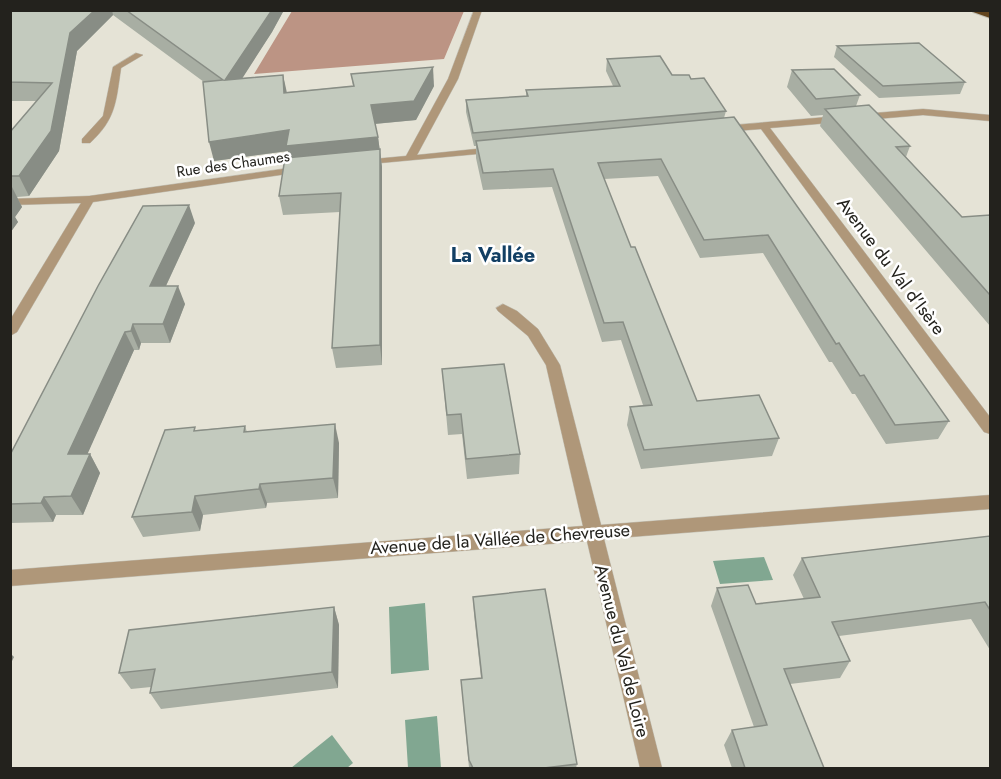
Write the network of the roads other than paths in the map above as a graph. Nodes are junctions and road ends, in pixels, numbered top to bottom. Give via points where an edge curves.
1 (478, 10) edge
2 (976, 10) edge
3 (990, 15) edge
4 (139, 56) dead end
5 (990, 118) edge
6 (763, 125) junction
7 (716, 129) edge
8 (86, 141) dead end
9 (503, 149) edge
10 (409, 159) junction
11 (350, 165) edge
12 (314, 168) edge
13 (89, 199) junction
14 (10, 202) edge
15 (503, 308) dead end
16 (10, 332) edge
17 (990, 428) edge
18 (990, 502) edge
19 (593, 532) junction
20 (10, 578) edge
21 (651, 768) edge

1 - 10 street via 453,79
2 - 3 highway
4 - 8 street via 117,67 108,119
5 - 6 street via 923,112
6 - 7 street
6 - 17 street, Avenue du Val d'Isère
9 - 10 street
10 - 11 street
12 - 13 street, Rue des Chaumes
13 - 14 street, Rue des Chaumes
13 - 16 street
15 - 19 street, Avenue du Val de Loire via 524,321 541,340 553,365
18 - 19 street, Avenue de la Vallée de Chevreuse
19 - 20 street, Avenue de la Vallée de Chevreuse
19 - 21 street, Avenue du Val de Loire

